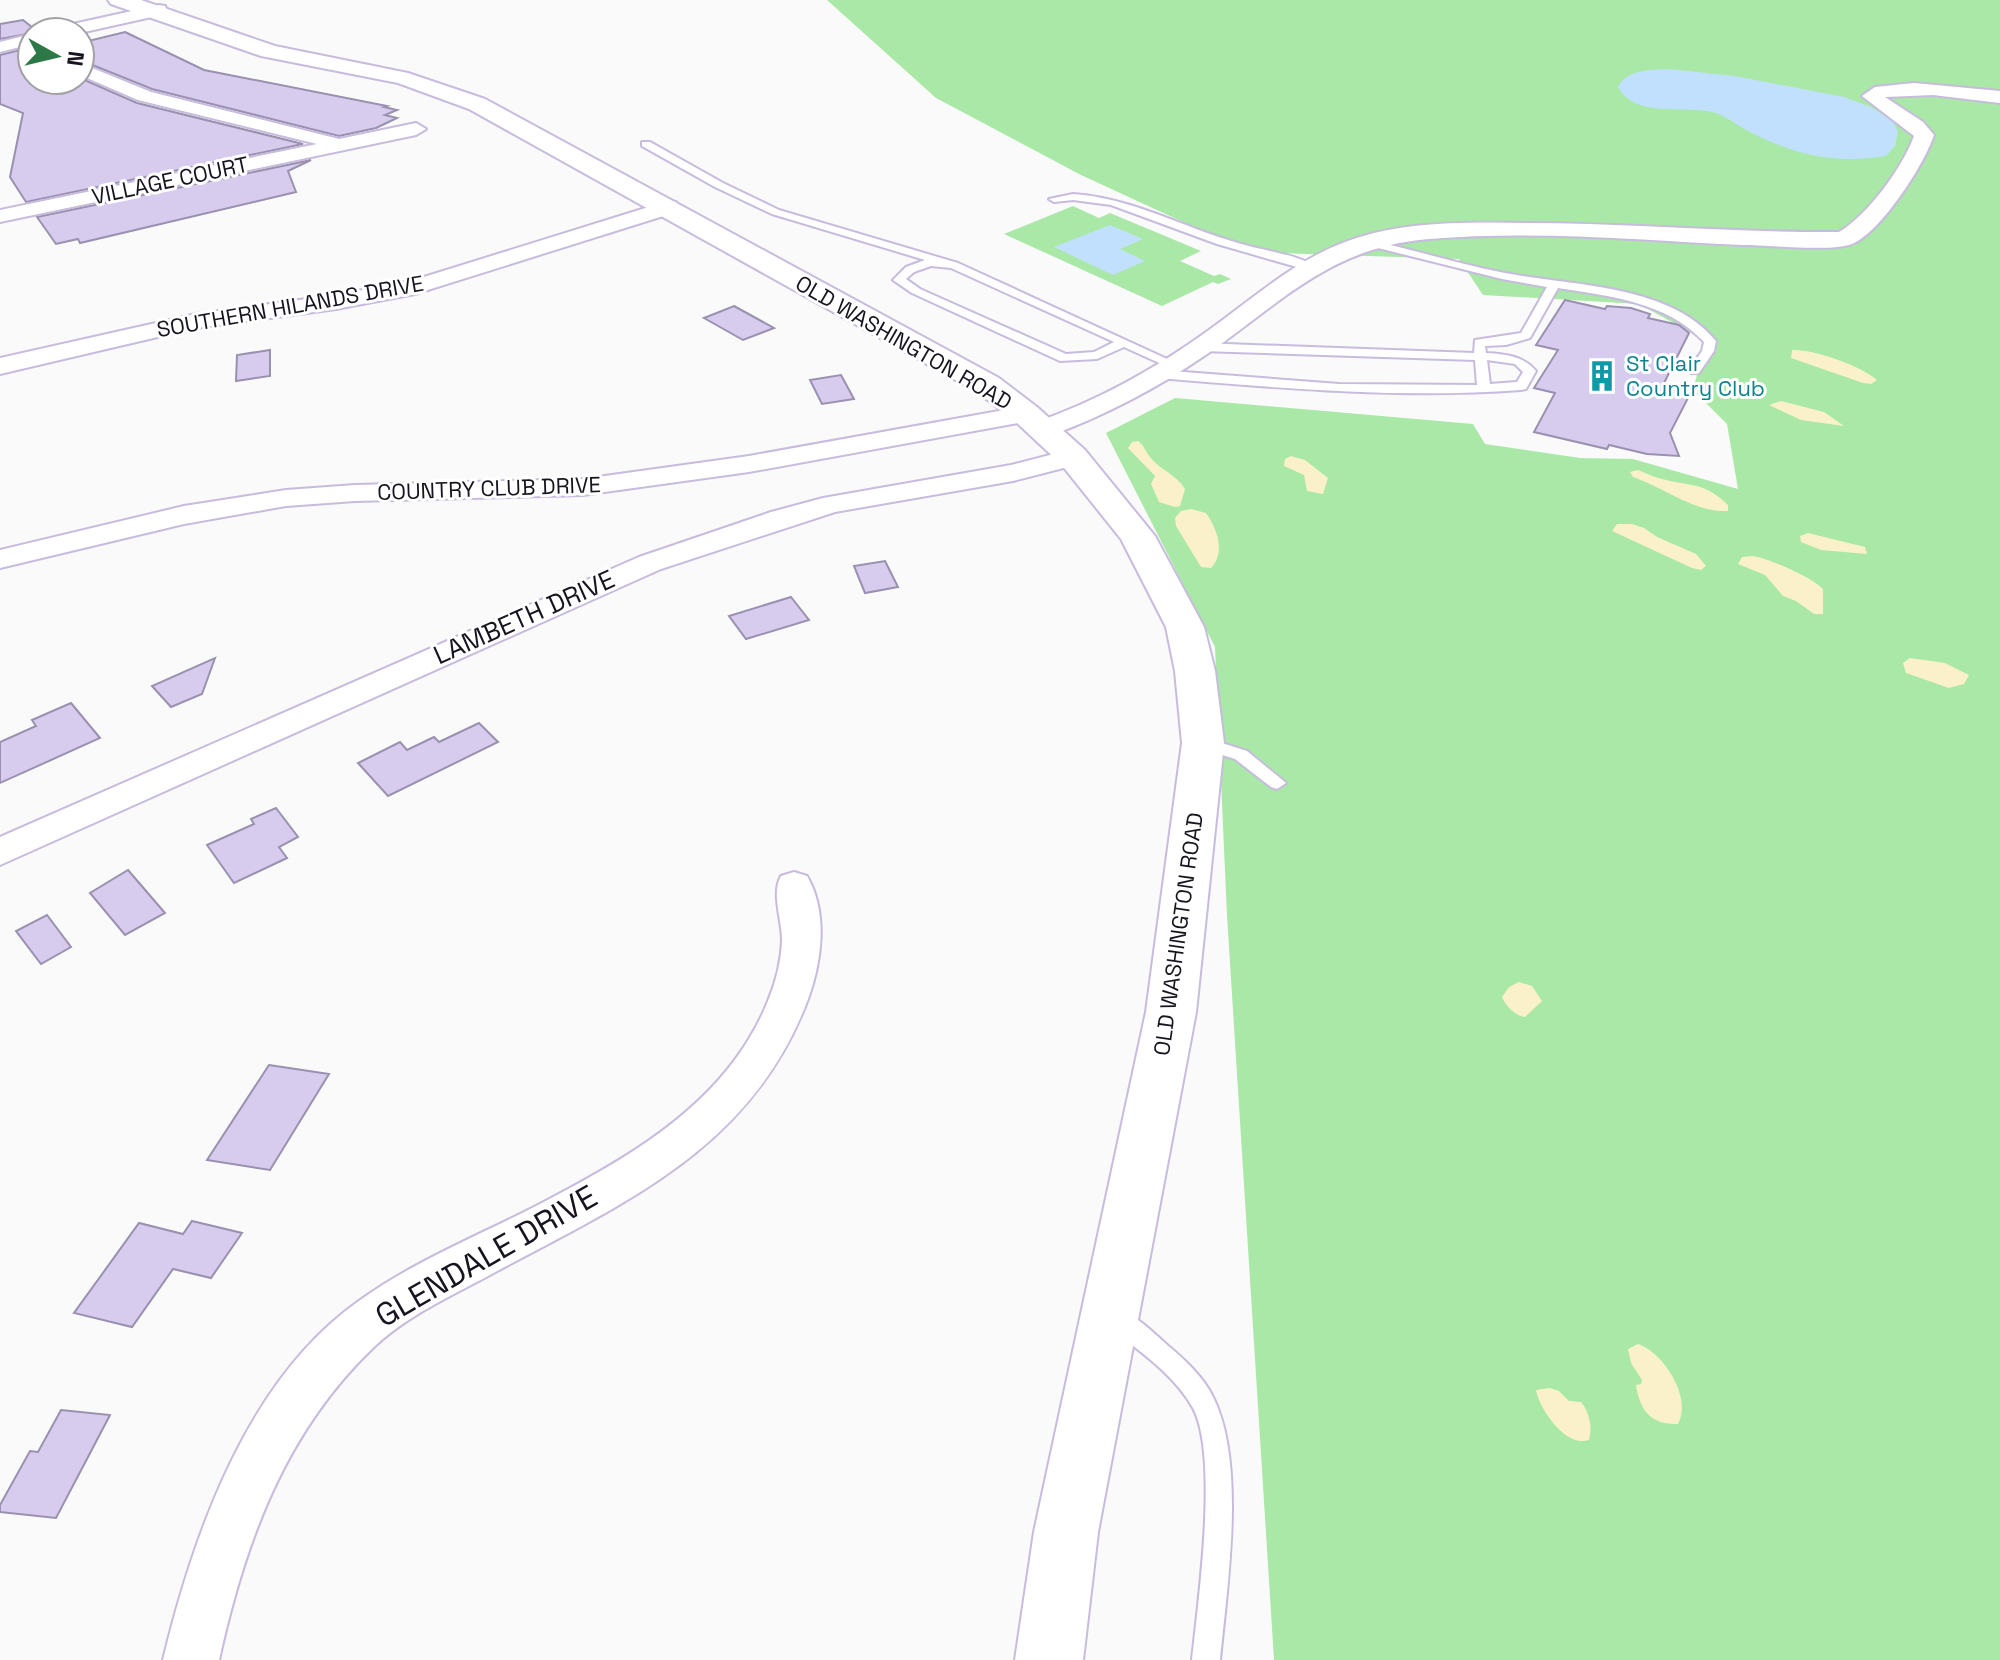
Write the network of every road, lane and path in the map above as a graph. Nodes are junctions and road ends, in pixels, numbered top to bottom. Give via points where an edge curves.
1 (118, 0) edge
2 (170, 5) edge
3 (96, 23) edge
4 (96, 75) edge
5 (2000, 97) edge
6 (416, 129) dead end
7 (339, 143) junction
8 (646, 144) dead end
9 (1054, 199) dead end
10 (668, 207) junction
11 (0, 216) edge
12 (1370, 243) junction
13 (940, 262) junction
14 (1314, 269) junction
15 (1554, 285) junction
16 (1124, 342) junction
17 (1200, 347) junction
18 (1479, 356) junction
19 (0, 366) edge
20 (1165, 369) junction
21 (1695, 370) dead end
22 (1484, 389) junction
23 (1035, 422) junction
24 (1073, 457) junction
25 (0, 559) edge
26 (1203, 743) junction
27 (1277, 783) dead end
28 (0, 852) edge
29 (794, 885) dead end
30 (1109, 1312) junction
31 (191, 1660) edge
32 (1049, 1660) edge
33 (1206, 1660) edge

1 - 2 street, OLD WASHINGTON ROAD
2 - 3 street
2 - 10 street, OLD WASHINGTON ROAD via 249,45 377,70 451,91
4 - 7 street, VILLAGE COURT via 145,96
5 - 12 street, COUNTRY CLUB DRIVE via 1904,88 1875,92 1871,96 1924,135 1918,153 1864,227 1844,239 1557,229 1450,230
6 - 7 street, VILLAGE COURT
7 - 11 street, VILLAGE COURT
8 - 13 lane via 794,219
9 - 14 lane via 1083,197 1140,211
10 - 19 street, SOUTHERN HILANDS DRIVE via 415,287 184,323
10 - 23 street, OLD WASHINGTON ROAD via 988,385
12 - 14 street, COUNTRY CLUB DRIVE
12 - 15 lane
13 - 16 lane
13 - 16 lane via 906,270 899,280 1064,358 1097,355
14 - 17 street, COUNTRY CLUB DRIVE
15 - 18 lane via 1526,335 1479,343
15 - 21 lane via 1647,302 1696,325 1710,341
16 - 20 lane
17 - 18 lane
17 - 20 street, COUNTRY CLUB DRIVE
18 - 22 lane
18 - 22 lane via 1519,361 1530,371 1521,386
20 - 22 lane via 1325,387
20 - 23 street, COUNTRY CLUB DRIVE via 1087,415
23 - 24 street, OLD WASHINGTON ROAD
23 - 25 street, COUNTRY CLUB DRIVE via 583,487 286,498 184,515
24 - 26 street, OLD WASHINGTON ROAD via 1137,536 1185,627
24 - 28 street, LAMBETH DRIVE via 1013,473 833,504 650,563
26 - 27 lane via 1241,755
26 - 30 street, OLD WASHINGTON ROAD via 1171,1012
29 - 31 street, GLENDALE DRIVE via 803,928 799,971 758,1064 737,1091 684,1141 397,1302 330,1357 284,1415 238,1503 215,1562
30 - 32 street, OLD WASHINGTON ROAD via 1066,1532
30 - 33 lane via 1170,1362 1205,1405 1216,1437

